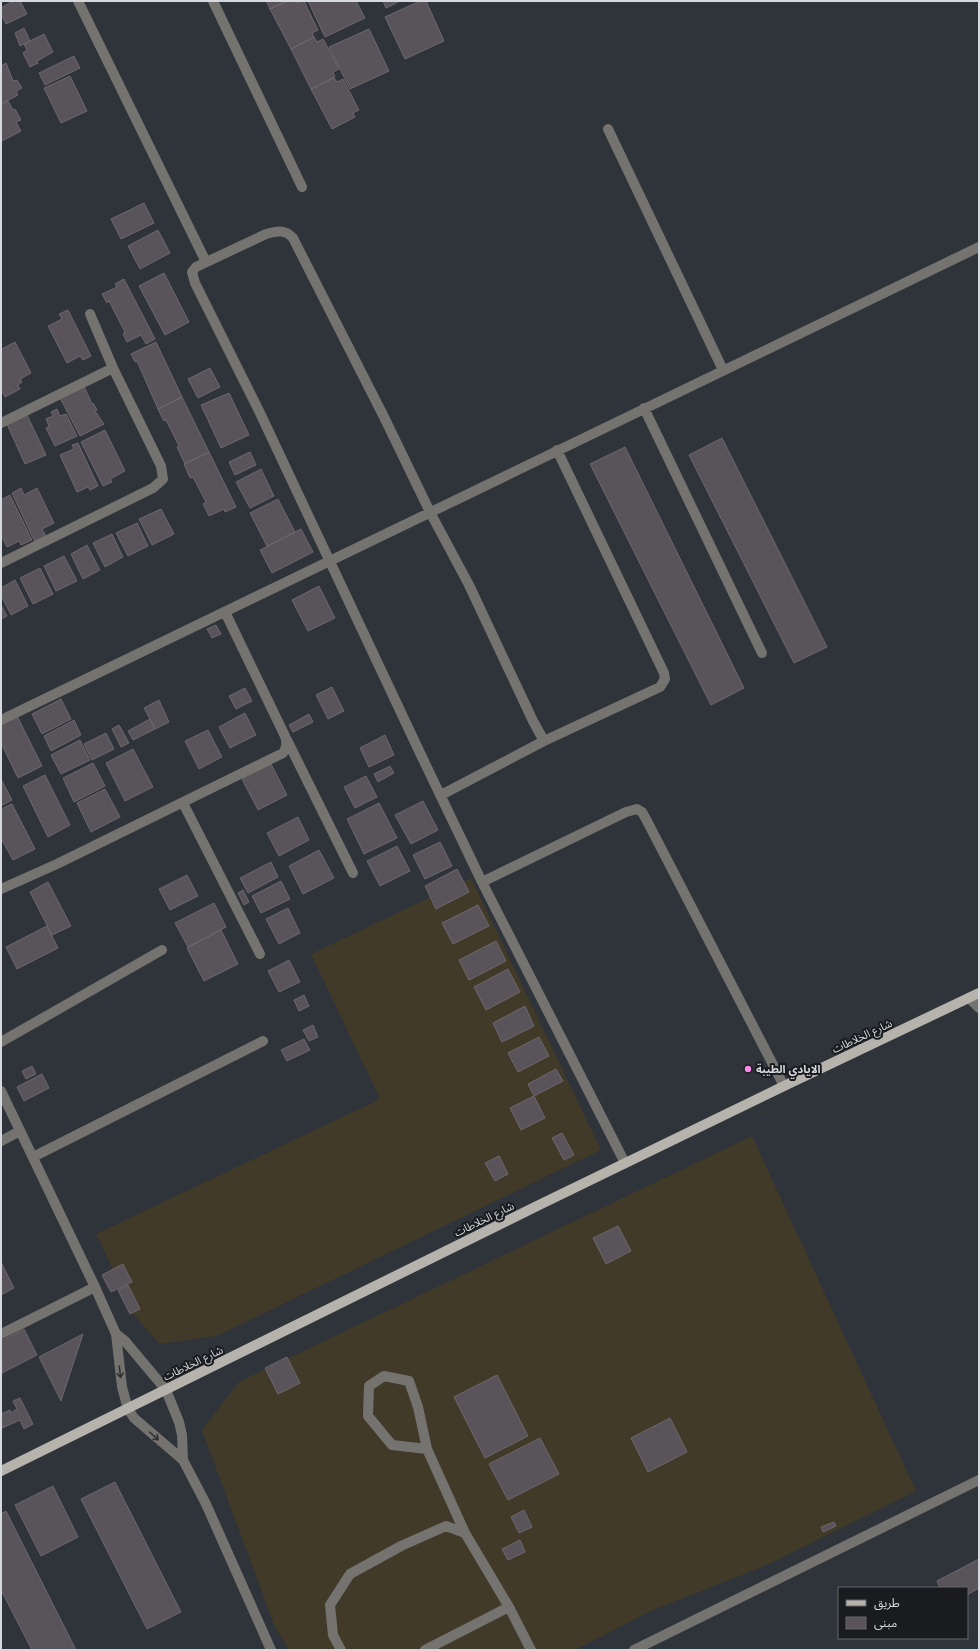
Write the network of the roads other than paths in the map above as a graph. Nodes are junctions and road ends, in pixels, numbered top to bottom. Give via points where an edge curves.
1 (78, 1) edge
2 (214, 1) edge
3 (608, 129) dead end
4 (302, 187) dead end
5 (979, 247) edge
6 (206, 262) junction
7 (90, 314) dead end
8 (113, 368) junction
9 (724, 370) junction
10 (644, 408) junction
11 (1, 423) edge
12 (557, 450) junction
13 (430, 512) junction
14 (330, 561) junction
15 (1, 563) edge
16 (225, 612) junction
17 (762, 653) dead end
18 (1, 720) edge
19 (285, 736) junction
20 (544, 741) junction
21 (441, 795) junction
22 (183, 803) junction
23 (353, 873) dead end
24 (482, 882) junction
25 (1, 888) edge
26 (162, 950) dead end
27 (260, 954) dead end
28 (979, 993) edge
29 (969, 998) junction
30 (979, 1008) edge
31 (263, 1041) dead end
32 (1, 1042) edge
33 (784, 1086) junction
34 (1, 1091) edge
35 (20, 1131) junction
36 (1, 1141) edge
37 (33, 1157) junction
38 (625, 1164) junction
39 (95, 1287) junction
40 (1, 1334) edge
41 (116, 1334) junction
42 (166, 1390) junction
43 (128, 1409) junction
44 (427, 1449) junction
45 (183, 1460) junction
46 (1, 1471) edge
47 (979, 1480) edge
48 (465, 1534) junction
49 (509, 1607) junction
50 (271, 1650) edge
51 (341, 1650) edge
52 (425, 1650) edge
53 (531, 1650) edge
54 (634, 1650) edge

1 - 6 street
2 - 4 street
3 - 9 street
5 - 9 street
6 - 13 street via 266,234 276,231 288,233 298,245 311,270
6 - 14 street via 193,269 192,275
7 - 8 street
8 - 11 street
8 - 15 street via 161,466 163,479 153,488
9 - 10 street
10 - 12 street
10 - 17 street
12 - 13 street
12 - 20 street via 666,679 660,687
13 - 14 street
13 - 20 street via 469,585
14 - 16 street
14 - 21 street
16 - 18 street
16 - 19 street
19 - 22 street via 287,742 283,753
19 - 23 street
20 - 21 street
21 - 24 street
22 - 25 street
22 - 27 street
24 - 33 street via 626,812 637,809 642,812
24 - 38 street
26 - 32 street
28 - 29 main road, شارع الخلاطات
29 - 30 street
29 - 33 main road, شارع الخلاطات
31 - 37 street
33 - 38 main road, شارع الخلاطات
34 - 35 street
35 - 36 street
35 - 37 street
37 - 39 street
38 - 42 main road, شارع الخلاطات
39 - 40 street
39 - 41 street
41 - 42 street
41 -> 43 street via 122,1387
42 - 43 main road, شارع الخلاطات
42 - 45 street via 179,1422
43 -> 45 street via 138,1422
43 - 46 main road, شارع الخلاطات
44 - 44 street via 418,1407 409,1381 384,1376 369,1386 368,1416 392,1445
44 - 48 street
45 - 50 street via 206,1504
47 - 54 street
48 - 49 street
48 - 51 street via 446,1526 401,1546 350,1574 330,1605 333,1636
49 - 52 street
49 - 53 street

